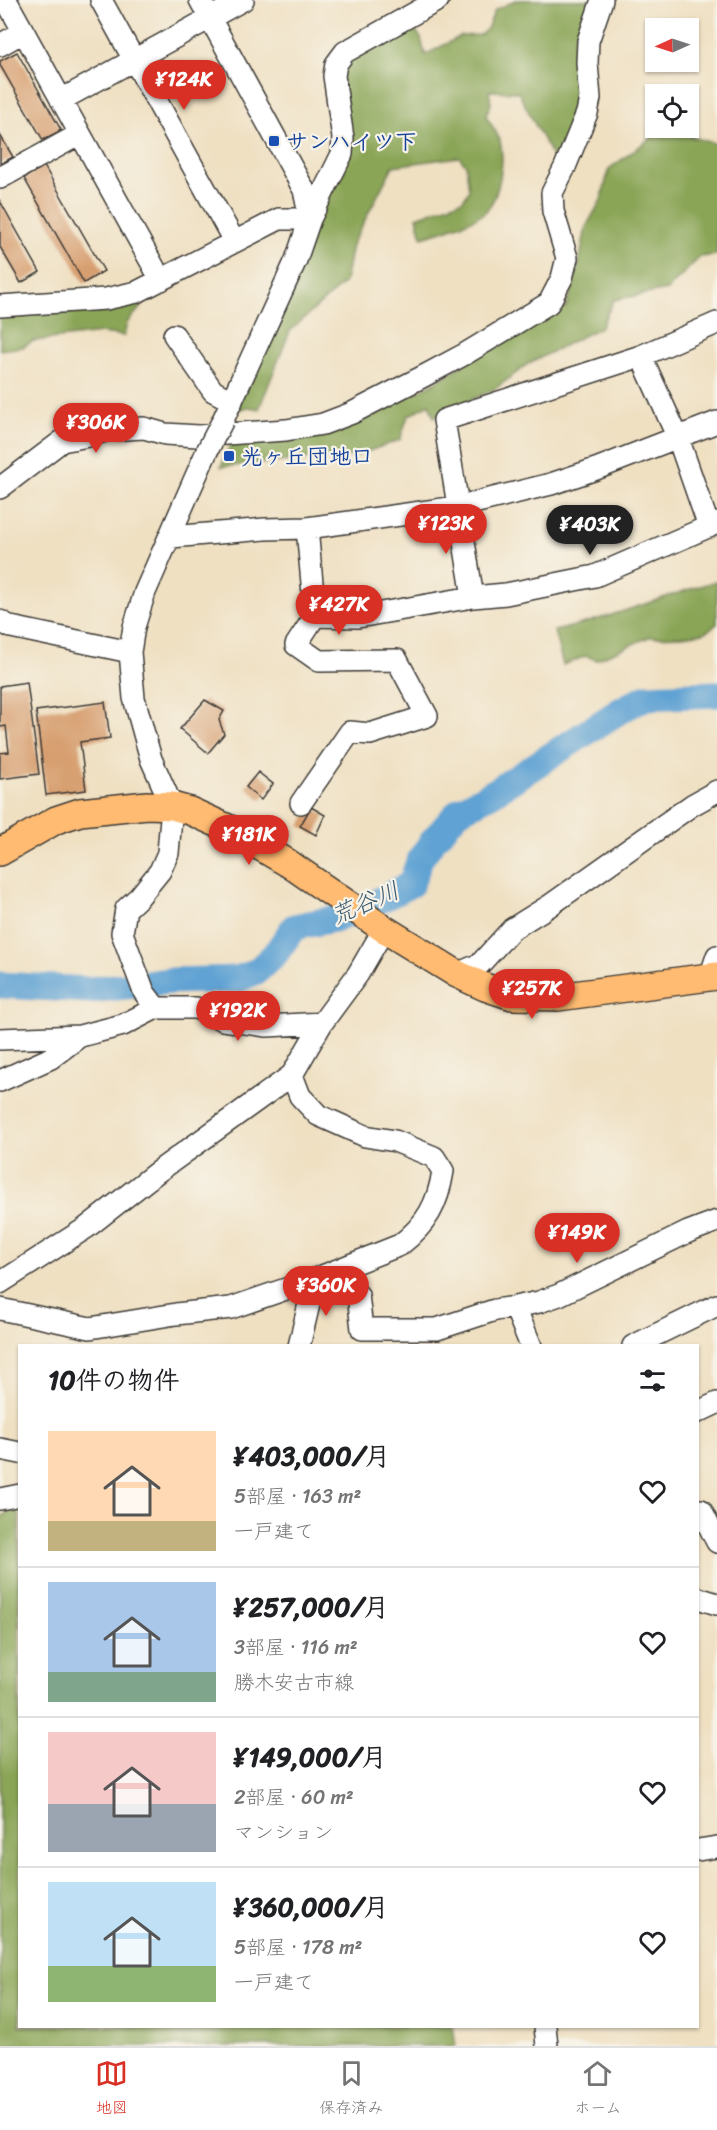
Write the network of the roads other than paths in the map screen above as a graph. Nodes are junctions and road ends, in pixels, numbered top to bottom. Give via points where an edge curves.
1 (6, 0) edge
2 (101, 0) edge
3 (243, 0) edge
4 (438, 0) edge
5 (602, 0) edge
6 (205, 9) edge
7 (23, 32) junction
8 (0, 45) edge
9 (134, 60) junction
10 (61, 100) junction
11 (80, 134) junction
12 (0, 178) edge
13 (310, 219) junction
14 (234, 241) junction
15 (161, 280) junction
16 (0, 306) edge
17 (717, 322) edge
18 (174, 335) dead end
19 (641, 356) junction
20 (227, 411) junction
21 (717, 422) edge
22 (678, 438) junction
23 (0, 488) edge
24 (458, 507) junction
25 (713, 525) edge
26 (307, 528) junction
27 (171, 537) junction
28 (473, 597) junction
29 (315, 616) junction
30 (0, 621) edge
31 (130, 652) junction
32 (717, 791) edge
33 (301, 803) dead end
34 (172, 806) junction
35 (0, 852) edge
36 (380, 926) junction
37 (715, 970) edge
38 (457, 974) junction
39 (156, 1008) junction
40 (322, 1023) junction
41 (81, 1036) junction
42 (0, 1039) edge
43 (292, 1075) junction
44 (0, 1081) edge
45 (717, 1221) edge
46 (315, 1279) junction
47 (0, 1283) edge
48 (717, 1305) edge
49 (515, 1307) junction
50 (0, 1309) edge
51 (299, 1344) edge
52 (530, 1344) edge
53 (637, 1344) edge
54 (717, 1403) edge
55 (699, 1412) edge
56 (0, 1449) edge
57 (18, 1453) edge
58 (18, 1495) edge
59 (0, 1499) edge
60 (705, 1508) edge
61 (717, 1542) edge
62 (699, 1598) edge
63 (717, 1604) edge
64 (717, 1847) edge
65 (699, 1850) edge
66 (545, 2028) edge
67 (547, 2046) edge

1 - 7 street
2 - 9 street
3 - 6 street
4 - 13 street via 345,52 336,64 334,76 344,138 342,154
5 - 23 street via 588,41 587,113 552,193 553,211 567,258 549,303 439,368 352,413 322,424 198,436 144,428 108,429 62,441
6 - 9 street
6 - 13 street via 304,190
7 - 8 street
7 - 10 street
9 - 10 street
9 - 14 street
10 - 11 street
11 - 12 street
11 - 15 street
13 - 14 street via 279,219
13 - 20 street via 296,260
14 - 15 street
15 - 16 street via 137,292 106,299
17 - 19 street
18 - 20 street
19 - 22 street
19 - 24 street via 444,420
20 - 27 street, bridge
21 - 22 street
22 - 24 street via 551,484
22 - 25 street
24 - 26 street
24 - 28 street
25 - 28 street via 595,576
26 - 27 street
26 - 29 street
27 - 31 street via 145,592
28 - 29 street via 358,617
29 - 33 street via 296,645 320,661 397,660 427,716 370,734 350,732
30 - 31 street via 11,627
31 - 34 street via 134,698 151,759
32 - 38 street via 512,929 480,964
34 - 35 main road via 80,812 56,820
34 - 36 main road via 230,829
34 - 39 street via 168,853 160,871 126,909 122,933 144,992
36 - 38 main road
36 - 40 street via 358,974
37 - 38 main road via 558,998 512,996
39 - 40 street via 196,1008 223,1020 267,1026
39 - 41 street via 123,1025
40 - 43 street
41 - 42 street
41 - 44 street via 51,1058
43 - 46 street via 300,1096 318,1115 365,1136 395,1141 434,1157 443,1171 434,1207 410,1237 400,1245
43 - 47 street via 86,1228
45 - 49 street via 559,1295
46 - 49 street via 358,1295 362,1329 437,1329
46 - 50 street via 231,1308 90,1328
46 - 51 street
48 - 53 street
49 - 52 street
54 - 55 street
56 - 57 street
58 - 59 street
60 - 61 street
62 - 63 street
64 - 65 street
66 - 67 street

